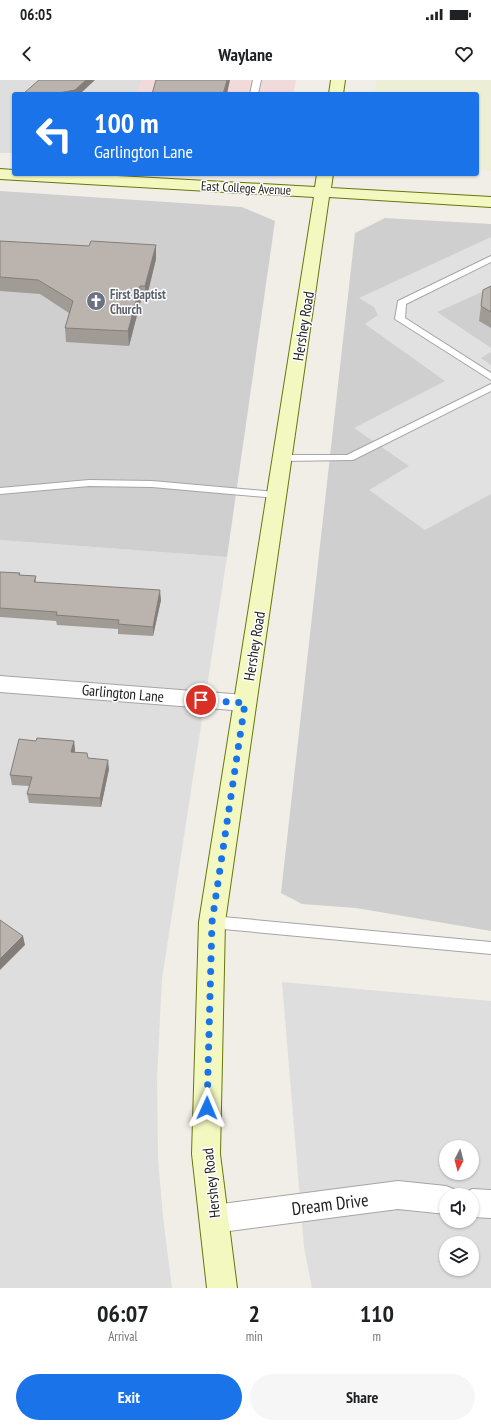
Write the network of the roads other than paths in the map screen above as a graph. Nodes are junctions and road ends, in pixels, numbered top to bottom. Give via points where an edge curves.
1 (257, 80) edge
2 (338, 80) edge
3 (254, 92) edge
4 (336, 92) edge
5 (0, 174) edge
6 (12, 174) edge
7 (72, 176) edge
8 (324, 183) edge
9 (491, 202) edge
10 (491, 259) edge
11 (491, 377) edge
12 (491, 387) edge
13 (282, 458) junction
14 (0, 491) edge
15 (276, 494) junction
16 (0, 684) edge
17 (245, 703) junction
18 (212, 922) junction
19 (491, 948) edge
20 (439, 1199) edge
21 (479, 1203) edge
22 (491, 1204) edge
23 (214, 1219) junction
24 (222, 1288) edge

1 - 3 lane
2 - 4 main road
5 - 6 main road, East College Avenue
7 - 8 main road, East College Avenue
8 - 9 main road, East College Avenue
8 - 13 main road, Hershey Road
10 - 11 lane via 401,303 400,319
12 - 13 lane via 349,458
13 - 15 main road, Hershey Road
14 - 15 lane via 89,484 144,484
15 - 17 main road, Hershey Road
16 - 17 street, Garlington Lane
17 - 18 main road, Hershey Road
18 - 19 lane
18 - 23 main road, Hershey Road via 206,1154
20 - 23 street, Dream Drive via 398,1195
21 - 22 street
23 - 24 main road, Hershey Road

